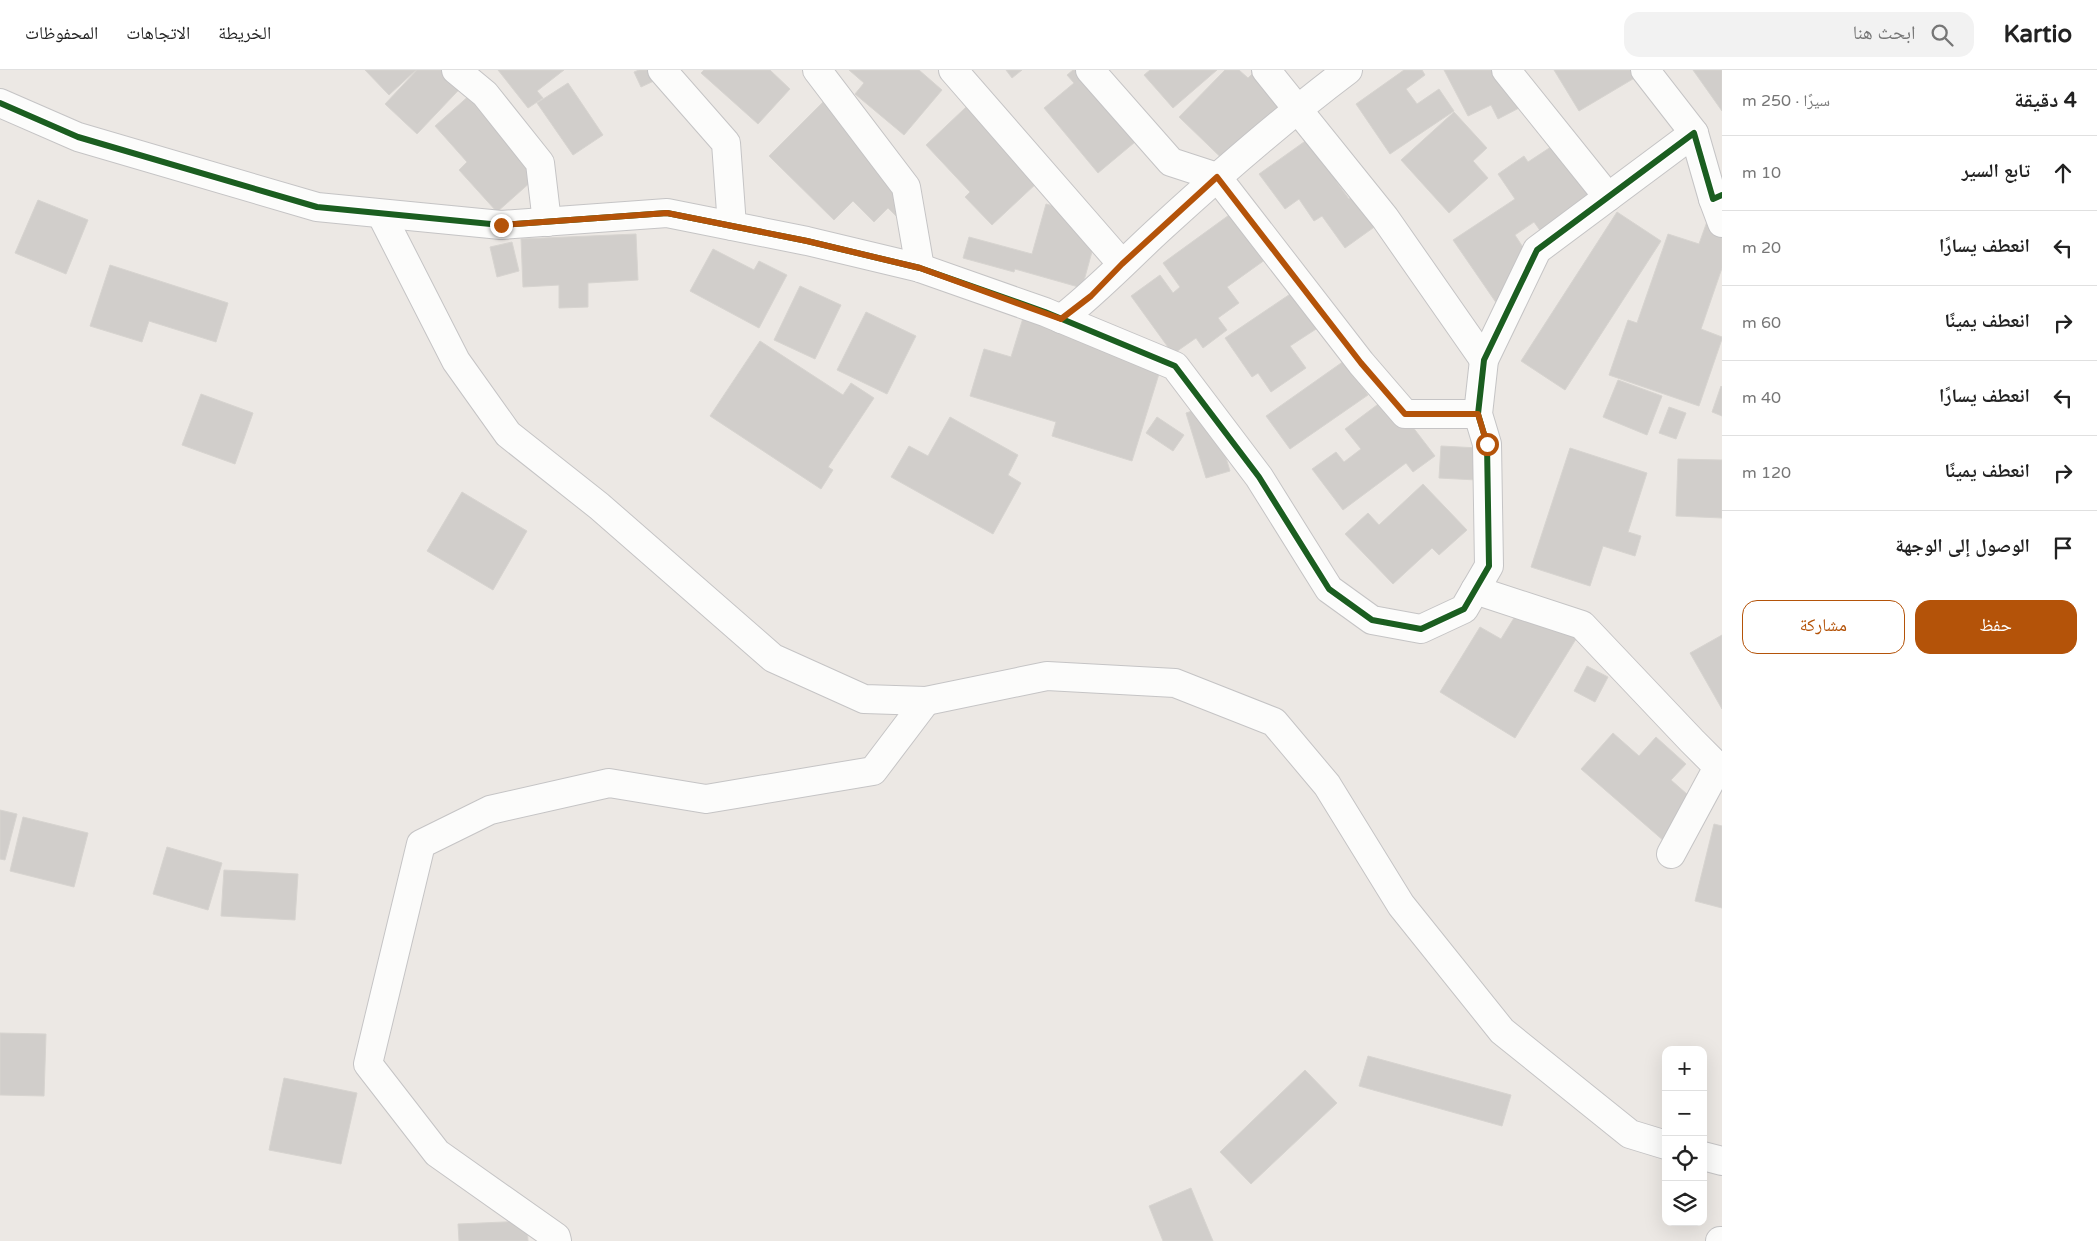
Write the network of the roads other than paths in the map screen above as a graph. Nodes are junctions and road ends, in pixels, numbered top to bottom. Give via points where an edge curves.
1 (456, 70) edge
2 (662, 70) edge
3 (816, 70) edge
4 (954, 70) edge
5 (1090, 70) edge
6 (1266, 70) edge
7 (1348, 70) edge
8 (1506, 70) edge
9 (1645, 70) edge
10 (0, 103) edge
11 (1297, 109) junction
12 (1694, 133) junction
13 (1217, 177) junction
14 (1608, 197) junction
15 (1719, 206) edge
16 (381, 214) junction
17 (547, 222) junction
18 (732, 226) junction
19 (1122, 264) junction
20 (920, 268) junction
21 (1061, 319) junction
22 (1484, 360) junction
23 (1478, 414) junction
24 (1475, 590) junction
25 (926, 701) junction
26 (1720, 765) edge
27 (1671, 854) dead end
28 (1662, 1144) edge
29 (1707, 1157) edge
30 (1722, 1161) edge
31 (558, 1241) edge

1 - 17 street via 485,94 540,163
2 - 18 street via 726,143
3 - 20 street via 906,187
4 - 19 street
5 - 13 street via 1171,162
6 - 11 street
7 - 11 street
8 - 14 street
9 - 12 street
10 - 16 street via 78,137 317,207
11 - 13 street
11 - 22 street via 1384,218
12 - 14 street
12 - 15 street
13 - 19 street
13 - 23 street via 1361,363 1405,414
14 - 22 street via 1537,250
16 - 17 street via 501,225
16 - 25 street via 456,361 508,434 599,506 773,658 864,699
17 - 18 street via 667,213
18 - 20 street
19 - 21 street via 1091,296
20 - 21 street
21 - 24 street via 1175,366 1259,477 1329,589 1372,620 1421,629 1464,608
22 - 23 street
23 - 24 street via 1487,444 1489,566
24 - 26 street via 1582,625 1692,741
25 - 28 street via 1047,676 1175,683 1274,722 1327,785 1401,905 1502,1031 1630,1134
25 - 31 street via 873,771 706,798 609,782 490,810 421,844 368,1064 437,1154
26 - 27 street
29 - 30 street

